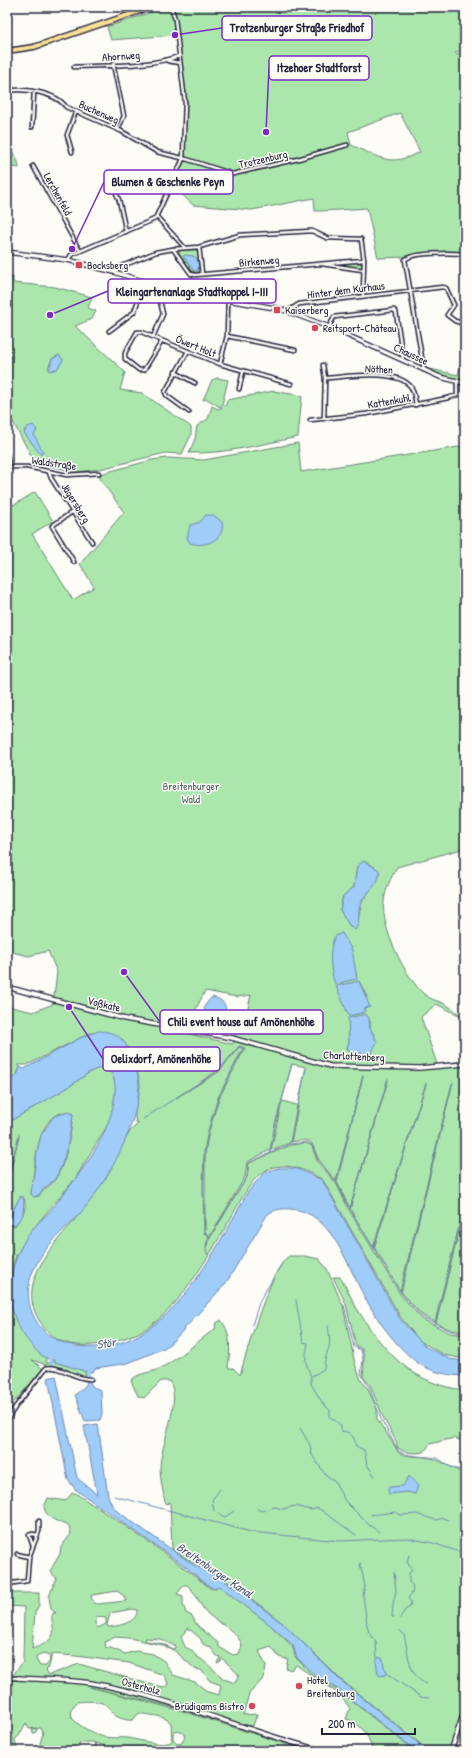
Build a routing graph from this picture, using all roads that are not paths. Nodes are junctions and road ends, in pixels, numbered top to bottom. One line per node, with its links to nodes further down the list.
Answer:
1 (152, 7): 3 (main road)
2 (171, 7): 4 (street)
3 (7, 51)
4 (179, 56): 5 (street, Ahornweg); 6 (street)
5 (168, 61): 6 (street, Ahornweg); 7 (street, Ahornweg)
6 (180, 63): 16 (street)
7 (113, 64): 8 (street, Ahornweg); 13 (street)
8 (74, 67)
9 (7, 90): 10 (street, Buchenweg)
10 (34, 92): 11 (street, Buchenweg); 12 (street)
11 (76, 111): 13 (street, Buchenweg); 15 (street)
12 (32, 127)
13 (118, 129): 16 (street, Buchenweg)
14 (347, 145): 16 (street, Trotzenburg)
15 (72, 152)
16 (183, 158): 19 (street)
17 (34, 166): 24 (street, Lerchenfeld)
18 (110, 179): 20 (street)
19 (157, 217): 20 (street); 22 (street)
20 (126, 232): 24 (street)
21 (199, 247): 22 (street); 28 (street); 32 (street)
22 (184, 248): 23 (street)
23 (173, 249): 31 (street); 32 (street)
24 (80, 251): 27 (street)
25 (7, 252): 27 (street, Chaussee)
26 (465, 254): 35 (street)
27 (68, 260): 31 (street, Chaussee)
28 (364, 260): 29 (street, Birkenweg); 30 (street)
29 (318, 264): 30 (street, Birkenweg); 32 (street, Birkenweg)
30 (363, 270): 36 (street)
31 (114, 272): 33 (street, Chaussee)
32 (202, 274)
33 (145, 282): 34 (street, Chaussee); 41 (street)
34 (164, 289): 37 (street, Chaussee); 43 (street)
35 (409, 291): 36 (street, Hinter dem Kurhaus); 39 (street, Hinter dem Kurhaus); 50 (street)
36 (363, 295): 38 (street, Hinter dem Kurhaus)
37 (228, 300): 38 (street, Chaussee); 42 (street, Öwert Holt)
38 (288, 311): 40 (street, Chaussee)
39 (465, 324)
40 (330, 327): 47 (street, Chaussee); 47 (street)
41 (109, 331)
42 (227, 336): 45 (street); 48 (street, Öwert Holt)
43 (153, 337): 44 (street, Öwert Holt); 44 (street, Öwert Holt)
44 (162, 341): 46 (street, Öwert Holt)
45 (295, 350)
46 (188, 351): 48 (street, Öwert Holt); 51 (street)
47 (404, 360): 50 (street, Chaussee)
48 (220, 364): 52 (street)
49 (323, 365): 53 (street)
50 (424, 370): 54 (street, Chaussee)
51 (175, 372): 55 (street); 60 (street)
52 (243, 372): 57 (street); 58 (street)
53 (324, 378): 59 (street, Nöthen); 61 (street)
54 (457, 382): 56 (street, Chaussee); 59 (street, Kattenkuhl)
55 (195, 383)
56 (465, 383)
57 (291, 384)
58 (239, 389)
59 (416, 405): 61 (street, Kattenkuhl)
60 (189, 412)
61 (324, 419): 62 (street, Kattenkuhl)
62 (310, 420)
63 (7, 454): 64 (street)
64 (8, 467): 65 (street, Waldstraße)
65 (49, 472): 66 (street, Waldstraße); 67 (street, Jägersberg)
66 (99, 472)
67 (72, 512): 68 (street, Jägersberg); 69 (street)
68 (92, 542)
69 (74, 562)
70 (7, 987): 71 (street, Voßkate)
71 (176, 1027): 72 (street, Charlottenberg)
72 (465, 1064)
73 (91, 1379): 74 (street)
74 (7, 1420)
75 (39, 1521): 76 (street)
76 (37, 1535): 77 (street); 77 (street)
77 (33, 1546): 79 (street)
78 (18, 1554): 79 (street)
79 (29, 1557): 80 (street)
80 (7, 1584)
81 (7, 1678): 82 (street)
82 (18, 1678): 84 (street, Osterholz)
83 (465, 1708): 85 (street)
84 (324, 1751)
85 (451, 1751)

